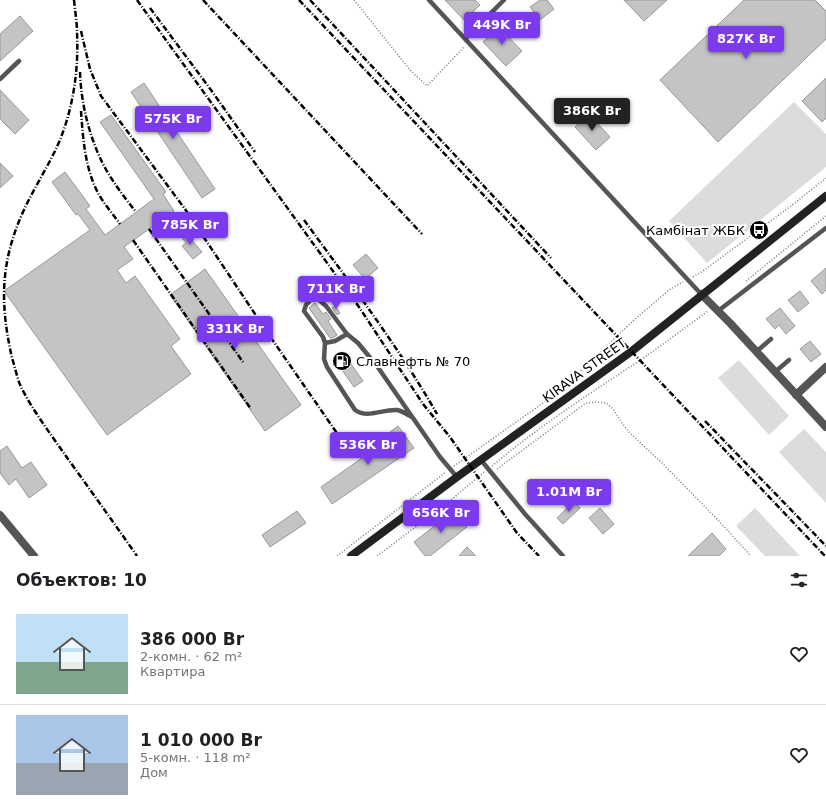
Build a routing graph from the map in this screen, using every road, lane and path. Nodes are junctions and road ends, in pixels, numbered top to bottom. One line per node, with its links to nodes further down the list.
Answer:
1 (354, 0): 4 (path)
2 (429, 0): 4 (lane)
3 (504, 0): 4 (lane)
4 (466, 41): 11 (lane)
5 (19, 61): 6 (lane)
6 (0, 79)
7 (826, 178): 11 (path)
8 (826, 196): 13 (main road, KIRAVA STREET)
9 (826, 216): 12 (path)
10 (826, 228): 14 (lane)
11 (688, 280): 13 (lane); 26 (path)
12 (743, 283)
13 (701, 294): 14 (street); 25 (main road, KIRAVA STREET)
14 (716, 309): 18 (street); 27 (path)
15 (348, 334): 17 (lane); 17 (lane); 23 (lane)
16 (771, 339): 18 (lane)
17 (325, 343): 23 (lane)
18 (756, 352): 21 (street)
19 (789, 360): 21 (lane)
20 (826, 367): 22 (street)
21 (775, 372): 22 (street)
22 (796, 395): 24 (street)
23 (412, 417): 26 (lane)
24 (825, 425)
25 (481, 460): 27 (lane); 28 (main road, KIRAVA STREET)
26 (451, 468): 28 (lane); 31 (path)
27 (490, 471): 33 (path); 34 (lane); 35 (path)
28 (457, 477): 32 (main road, KIRAVA STREET)
29 (0, 515): 30 (street)
30 (34, 556)
31 (337, 556)
32 (351, 556)
33 (377, 556)
34 (563, 556)
35 (751, 556)

